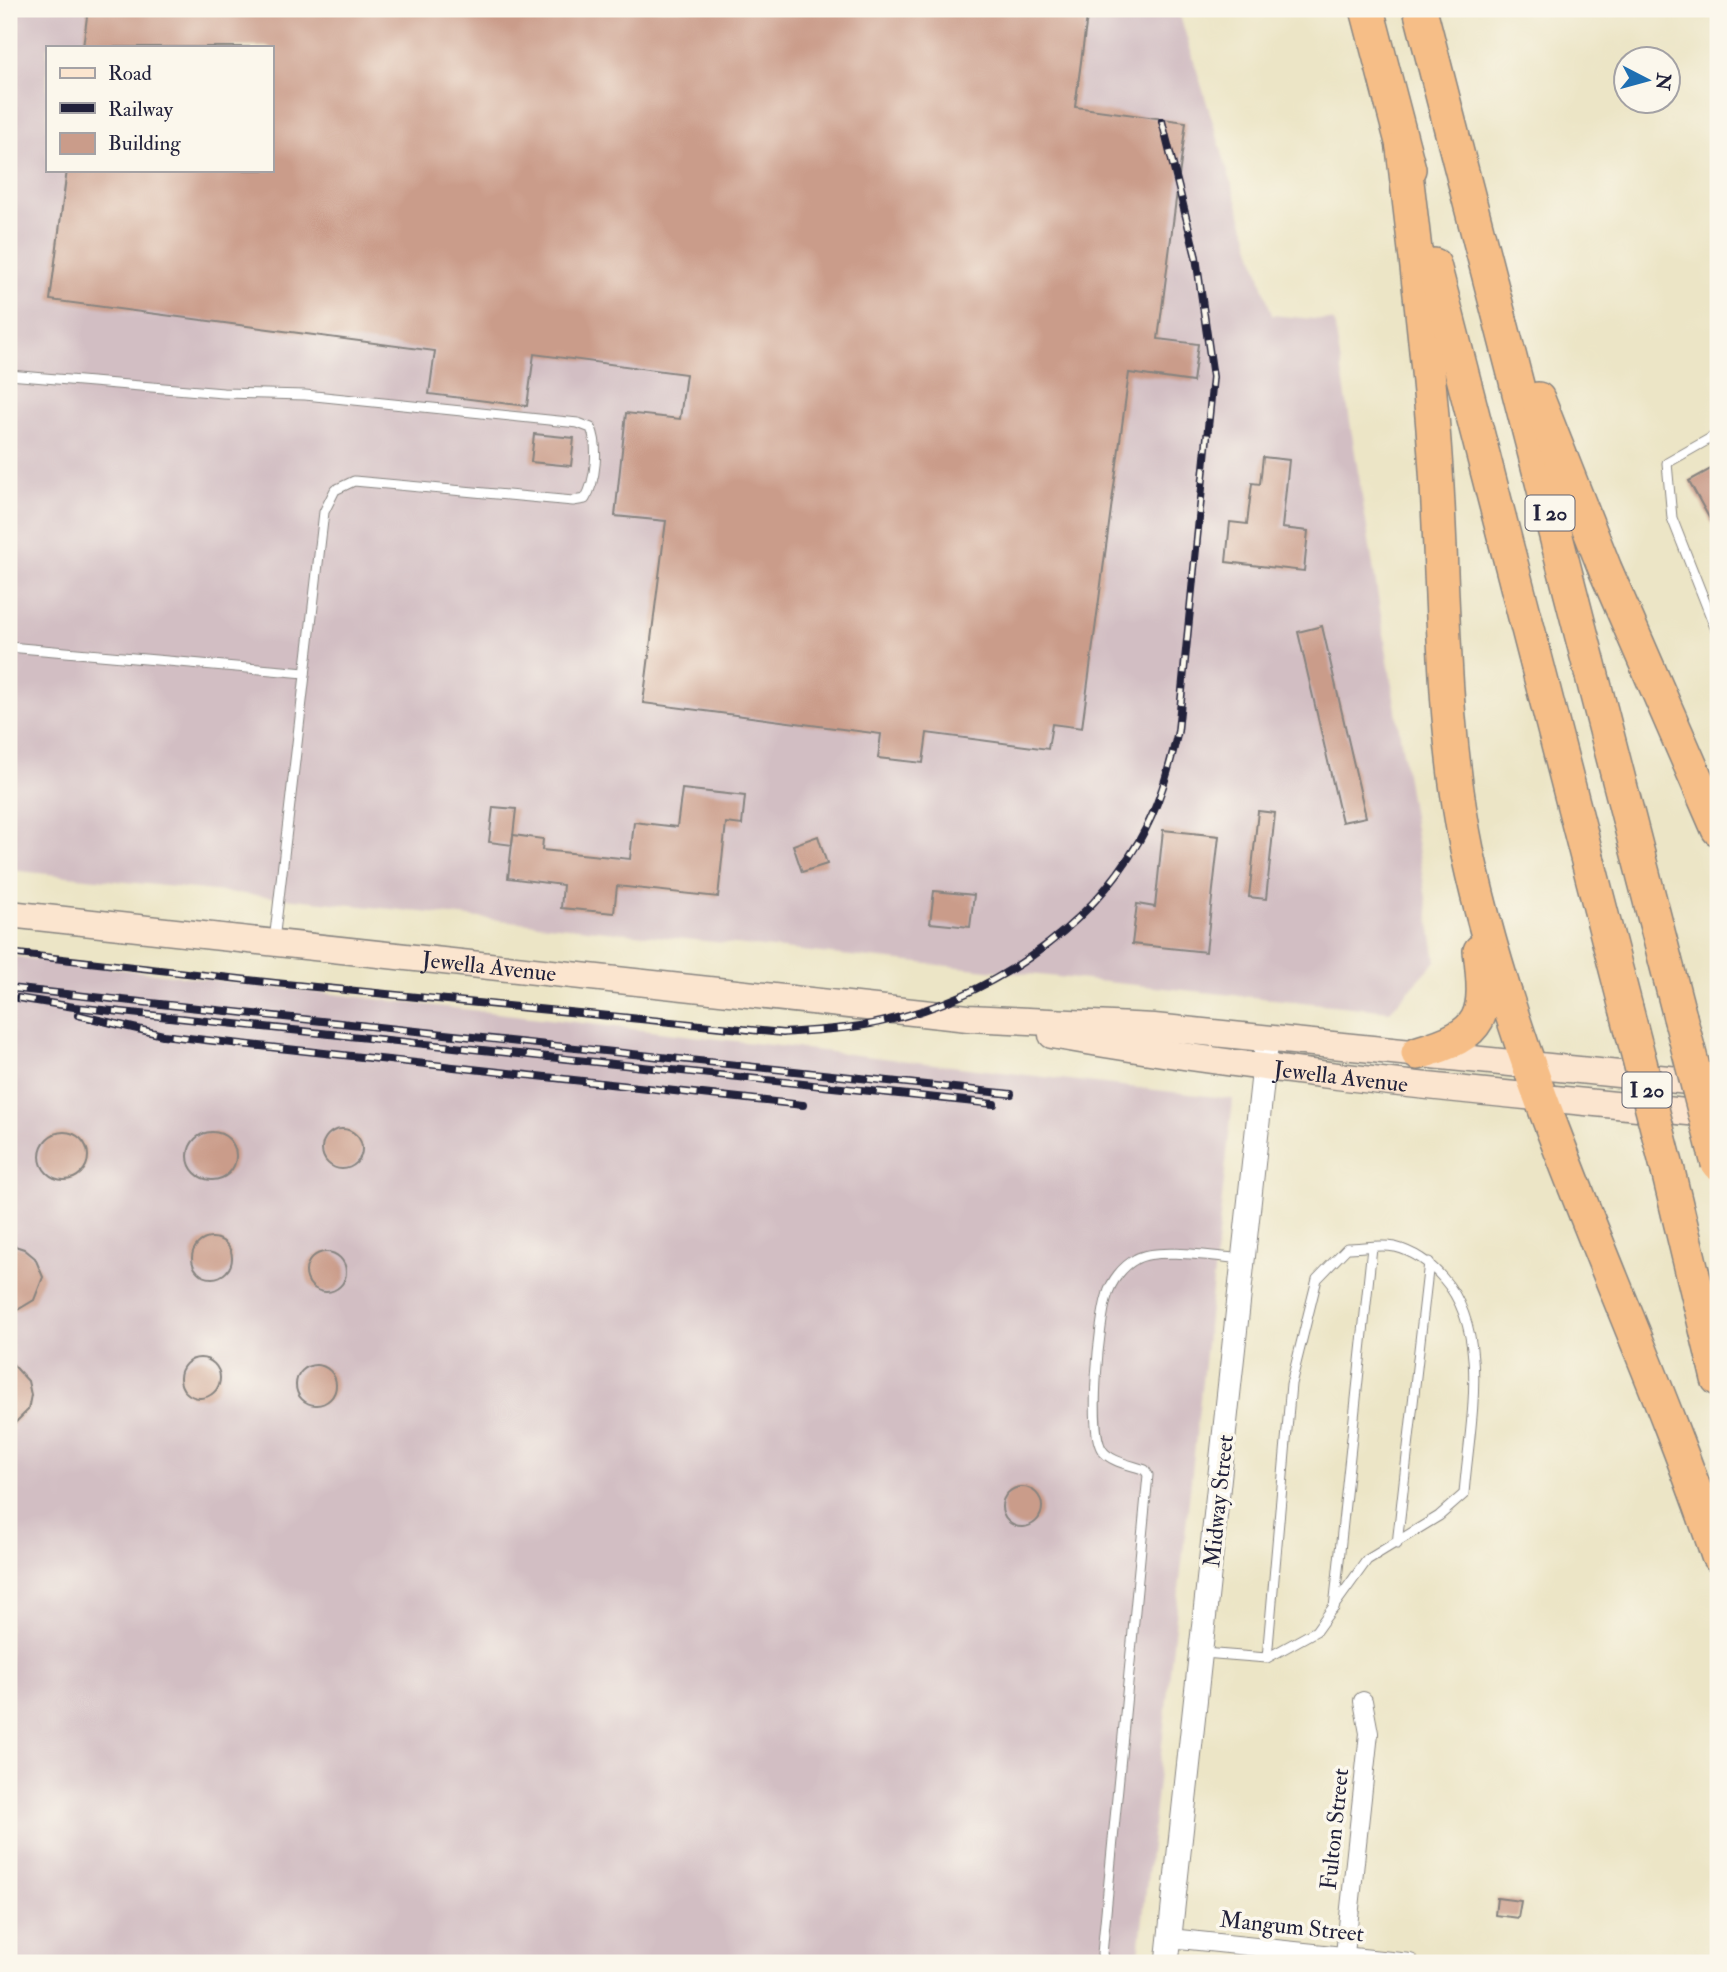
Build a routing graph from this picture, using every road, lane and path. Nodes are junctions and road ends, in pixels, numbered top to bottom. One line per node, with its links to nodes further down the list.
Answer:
1 (1367, 9): 3 (highway, I 20)
2 (1420, 9): 4 (highway, I 20)
3 (1403, 148): 11 (highway); 26 (highway, I 20, bridge)
4 (1496, 302): 10 (highway); 22 (highway, I 20, bridge)
5 (9, 375): 9 (lane)
6 (1718, 434): 7 (lane)
7 (1718, 635)
8 (9, 647): 9 (lane)
9 (305, 673): 13 (lane)
10 (1718, 829)
11 (1468, 854): 16 (highway); 17 (highway)
12 (9, 914): 13 (main road, Jewella Avenue)
13 (274, 943): 14 (main road, Jewella Avenue)
14 (968, 1018): 15 (main road, Jewella Avenue); 18 (main road, Jewella Avenue)
15 (1266, 1039): 16 (main road, Jewella Avenue); 18 (street, Midway Street)
16 (1418, 1053): 17 (main road, Jewella Avenue)
17 (1526, 1063): 19 (main road, Jewella Avenue); 20 (highway)
18 (1264, 1065): 20 (main road, Jewella Avenue); 24 (street, Midway Street)
19 (1718, 1084)
20 (1539, 1097): 21 (main road, Jewella Avenue); 28 (highway)
21 (1718, 1115)
22 (1718, 1164)
23 (1372, 1247): 25 (lane); 29 (lane); 31 (lane)
24 (1244, 1259): 30 (street, Midway Street); 34 (lane)
25 (1429, 1262): 27 (lane); 27 (lane)
26 (1718, 1379)
27 (1396, 1544): 29 (lane)
28 (1718, 1556)
29 (1334, 1609): 31 (lane)
30 (1201, 1653): 31 (lane); 33 (street, Midway Street)
31 (1267, 1658)
32 (1363, 1701): 35 (street, Fulton Street)
33 (1170, 1938): 35 (street, Mangum Street); 36 (street, Midway Street)
34 (1104, 1959)
35 (1345, 1960): 37 (street, Mangum Street)
36 (1167, 1963)
37 (1410, 1963)

